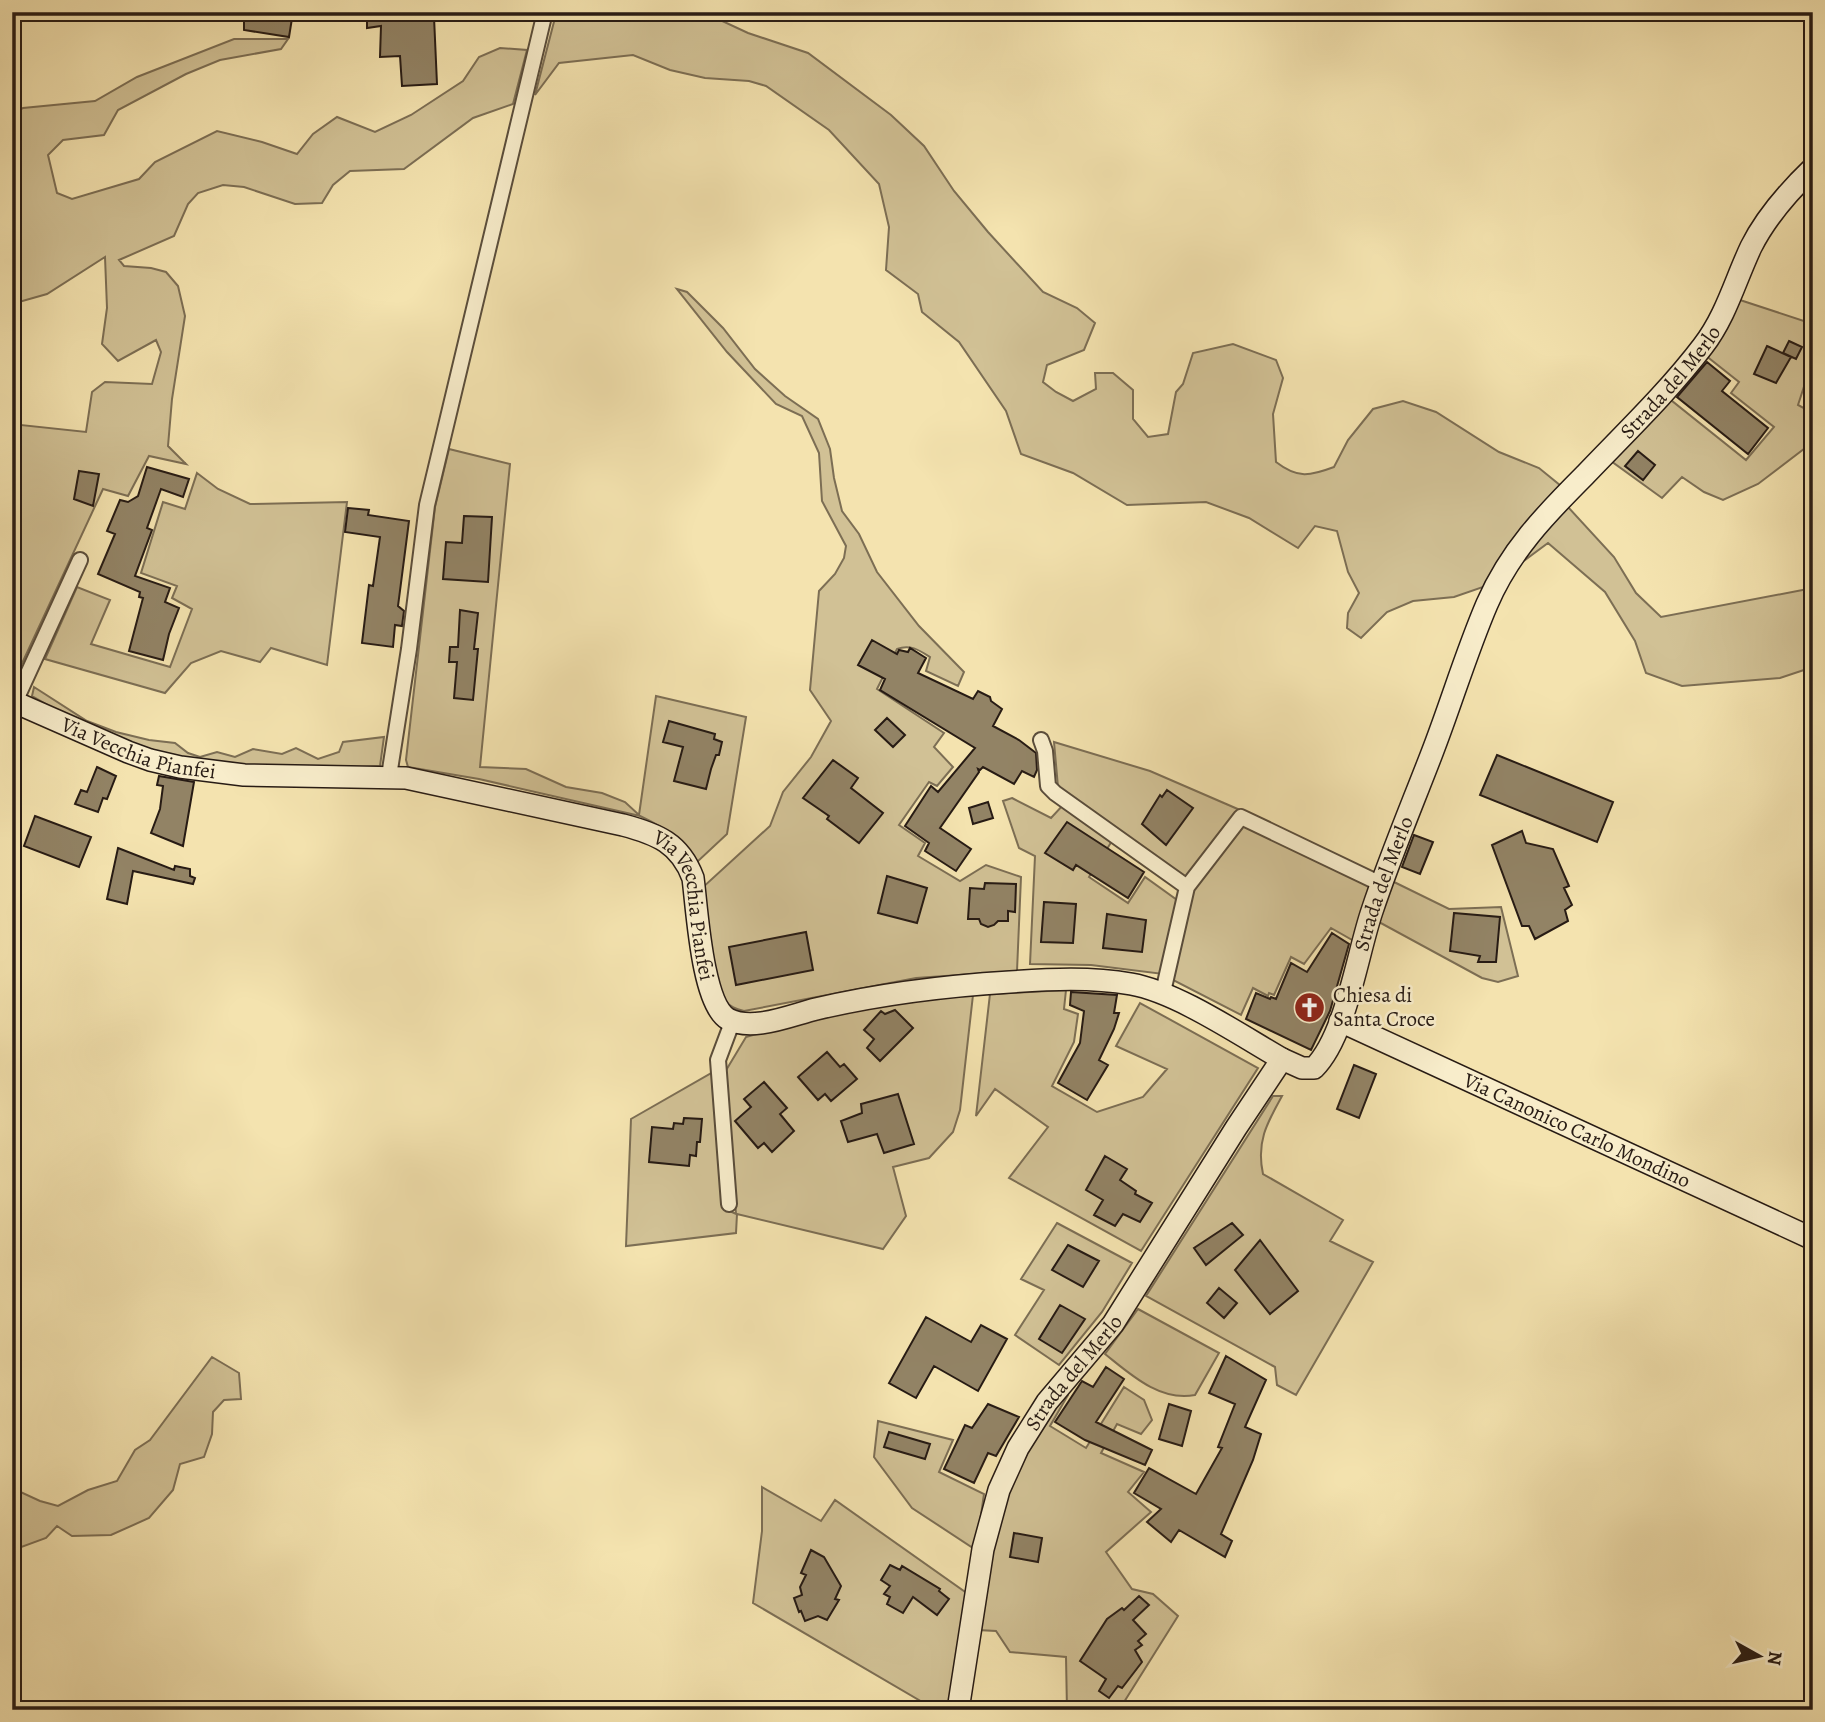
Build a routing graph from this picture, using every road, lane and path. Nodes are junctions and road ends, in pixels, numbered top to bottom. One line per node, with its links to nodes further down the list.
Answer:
1 (545, 12): 6 (street)
2 (1813, 168): 7 (street, Strada del Merlo)
3 (80, 560): 4 (street)
4 (14, 701): 6 (street, Via Vecchia Pianfei)
5 (1041, 740): 8 (street)
6 (389, 776): 10 (street, Via Vecchia Pianfei)
7 (1381, 884): 8 (street); 11 (street, Strada del Merlo)
8 (1187, 887): 9 (street)
9 (1163, 992): 10 (street); 12 (street)
10 (733, 1020): 13 (street)
11 (1340, 1021): 12 (street, Strada del Merlo); 14 (street, Via Canonico Carlo Mondino)
12 (1282, 1059): 15 (street, Strada del Merlo)
13 (729, 1204)
14 (1813, 1239)
15 (958, 1710)

